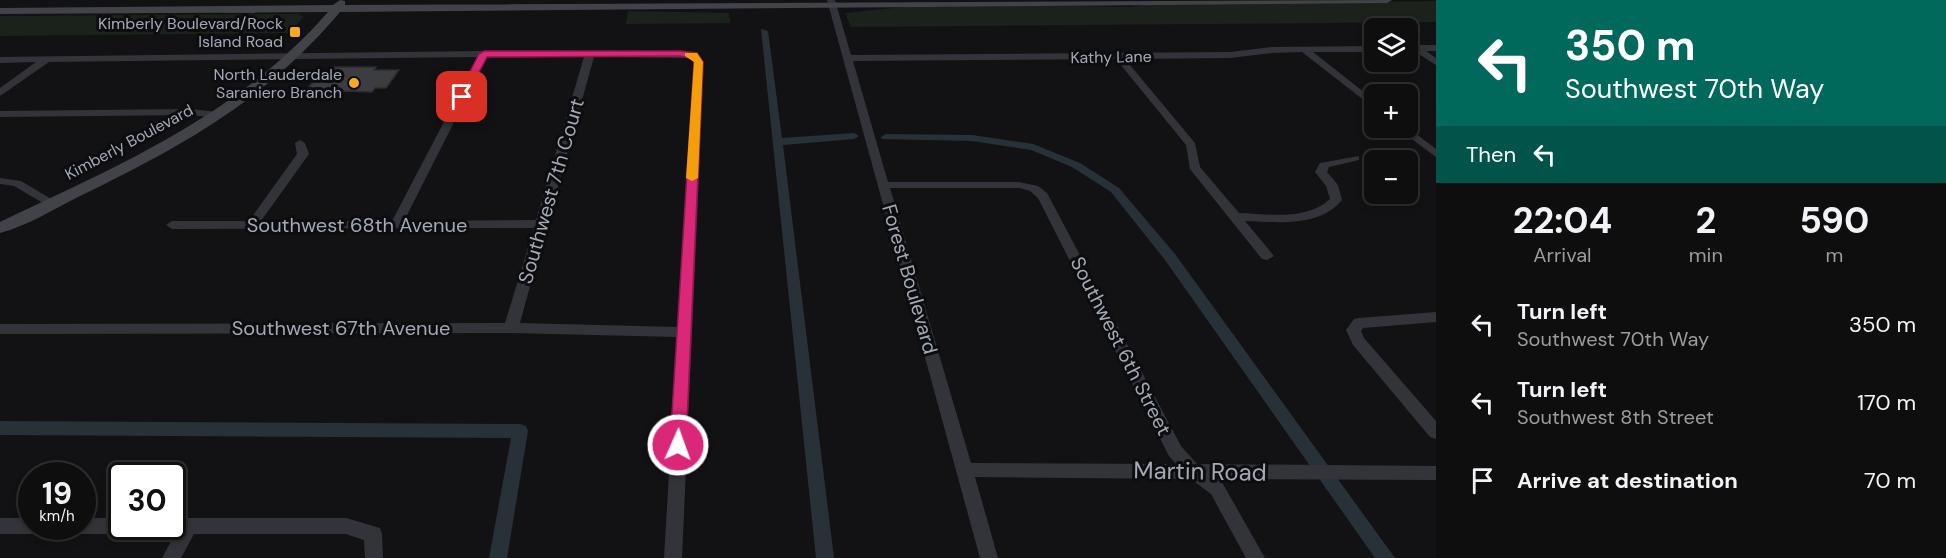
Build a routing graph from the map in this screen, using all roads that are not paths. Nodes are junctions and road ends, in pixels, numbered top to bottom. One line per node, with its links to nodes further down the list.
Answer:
1 (560, 0): 5 (main road)
2 (1387, 0): 3 (main road)
3 (1074, 1): 4 (main road)
4 (832, 2): 5 (main road); 17 (street, Forest Boulevard)
5 (334, 3): 6 (main road); 7 (main road); 15 (main road, Kimberly Boulevard)
6 (0, 4)
7 (0, 11)
8 (1418, 48): 9 (street)
9 (1436, 48)
10 (1303, 49): 11 (street, Kathy Lane); 16 (street, Kathy Lane); 22 (street)
11 (1364, 49)
12 (1418, 52): 20 (street)
13 (484, 54): 14 (street); 15 (street); 37 (street)
14 (590, 54): 34 (street, Southwest 7th Court); 43 (street)
15 (286, 56): 18 (street); 24 (main road, Kimberly Boulevard)
16 (1119, 57): 17 (street, Kathy Lane); 33 (street)
17 (847, 58): 30 (street, Forest Boulevard)
18 (47, 59): 19 (street); 21 (street)
19 (0, 60)
20 (1436, 62)
21 (0, 93)
22 (1364, 97)
23 (0, 114): 24 (street)
24 (211, 114): 31 (main road, Kimberly Boulevard)
25 (1415, 138): 27 (street)
26 (300, 143): 36 (street)
27 (1436, 154)
28 (1355, 158): 33 (street)
29 (0, 181): 31 (street)
30 (884, 185): 45 (street, Forest Boulevard); 46 (street, Southwest 6th Street)
31 (48, 200): 32 (main road, Kimberly Boulevard); 38 (main road, Kimberly Boulevard)
32 (0, 217)
33 (1234, 217): 39 (street)
34 (543, 224): 37 (street, Southwest 68th Avenue); 41 (street, Southwest 7th Court)
35 (172, 225): 36 (street, Southwest 68th Avenue)
36 (252, 225): 37 (street, Southwest 68th Avenue)
37 (396, 225)
38 (0, 228)
39 (1267, 256)
40 (1436, 316): 44 (street)
41 (511, 328): 42 (street, Southwest 67th Avenue); 43 (street, Southwest 67th Avenue)
42 (0, 329)
43 (683, 332): 54 (street)
44 (1436, 432)
45 (964, 470): 46 (street, Martin Road); 55 (street, Forest Boulevard)
46 (1192, 470): 47 (street, Martin Road); 56 (street, Southwest 6th Street)
47 (1436, 473)
48 (0, 526): 49 (street)
49 (18, 526)
50 (96, 526): 51 (street)
51 (188, 528): 52 (street); 53 (street)
52 (171, 558)
53 (374, 558)
54 (673, 558)
55 (988, 558)
56 (1256, 558)

